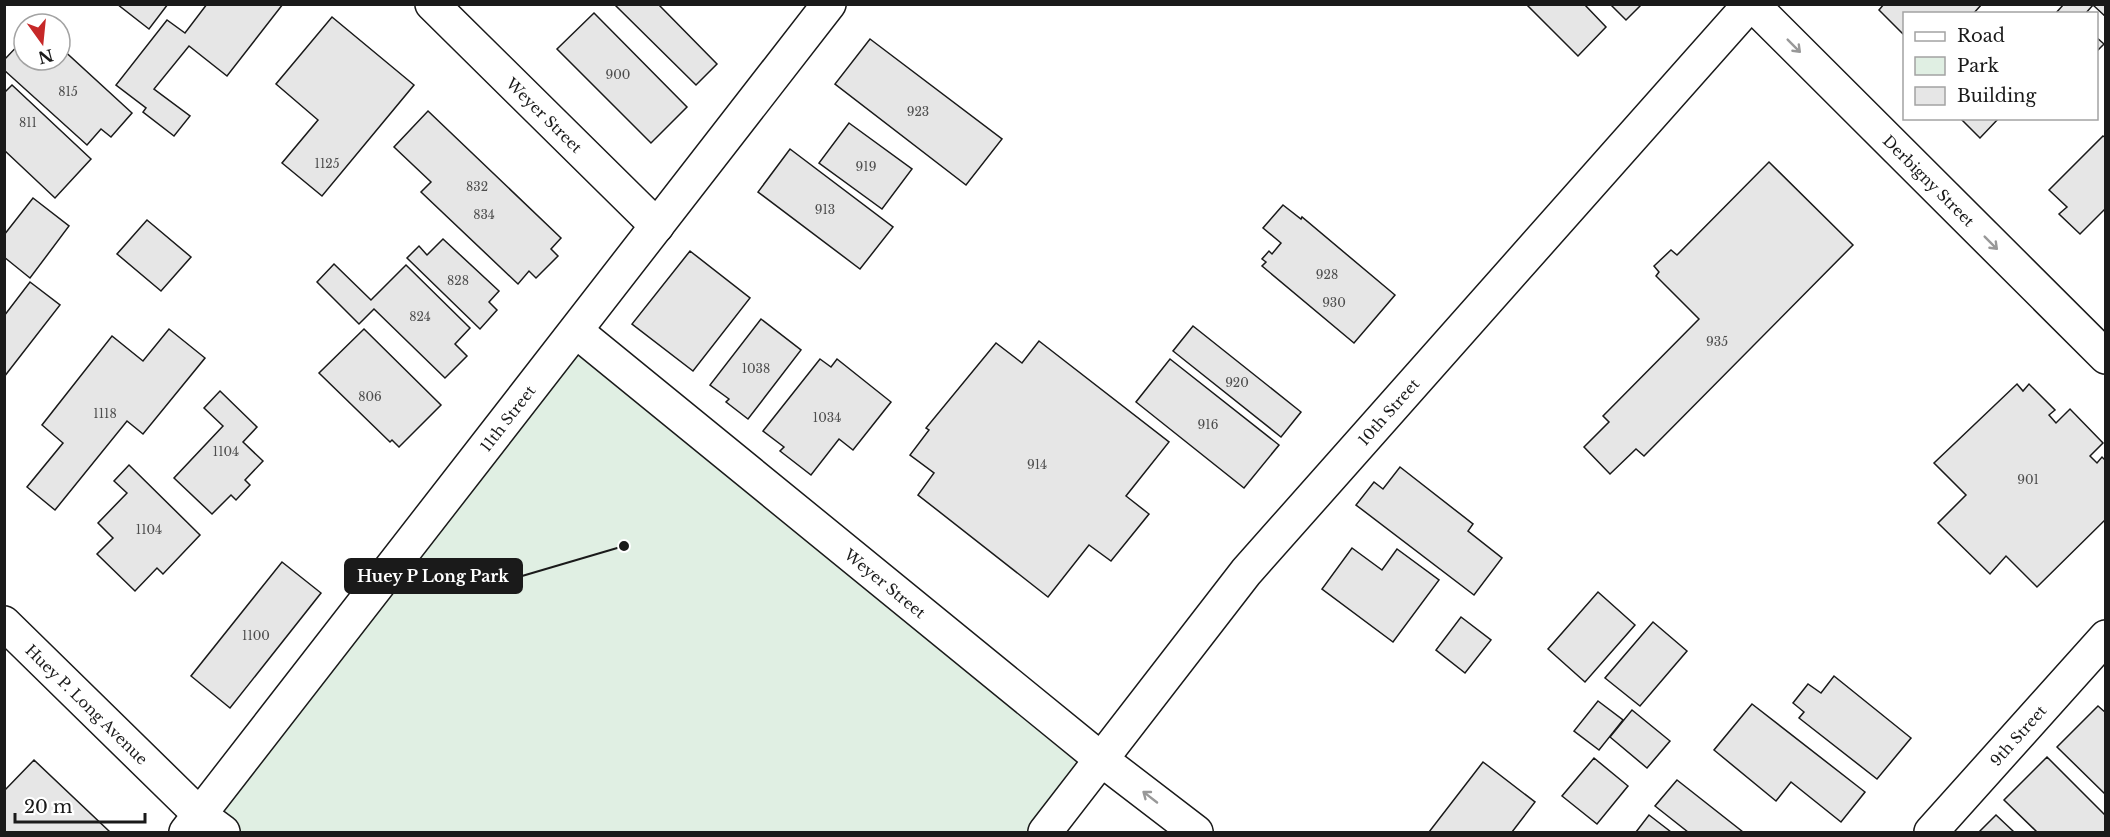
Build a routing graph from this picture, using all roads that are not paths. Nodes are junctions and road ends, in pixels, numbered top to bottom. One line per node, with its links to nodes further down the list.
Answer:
1 (432, 4): 4 (street, Weyer Street)
2 (829, 4): 4 (street, 11th Street)
3 (1751, 4): 6 (street, Derbigny Street, one-way to 6); 9 (street, 10th Street)
4 (657, 225): 5 (street, 11th Street)
5 (576, 332): 9 (street, Weyer Street); 10 (street, 11th Street)
6 (2106, 357)
7 (4, 623): 10 (street, Huey P. Long Avenue)
8 (2106, 637): 13 (street, 9th Street)
9 (1102, 760): 11 (street, 10th Street); 12 (street, Weyer Street, one-way to 9)
10 (203, 827)
11 (1045, 832)
12 (1196, 832)
13 (1932, 832)

